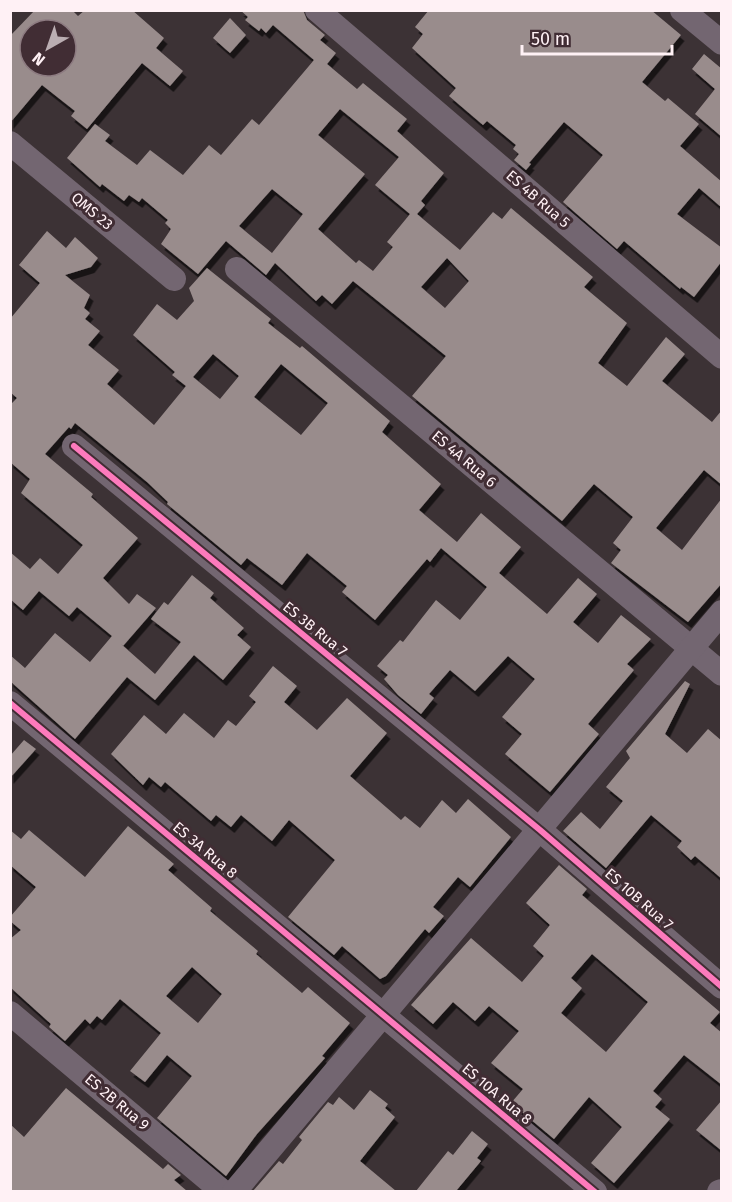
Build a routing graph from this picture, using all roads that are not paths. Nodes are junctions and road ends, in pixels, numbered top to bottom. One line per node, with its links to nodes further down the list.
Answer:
1 (317, 10): 7 (street, ES 4B Rua 5)
2 (682, 10): 3 (street)
3 (722, 43)
4 (10, 142): 6 (street, QMS 23)
5 (237, 269): 10 (street, ES 4A Rua 6)
6 (174, 279)
7 (722, 357)
8 (74, 446): 13 (street, ES 3B Rua 7)
9 (722, 612): 10 (street)
10 (691, 648): 11 (street, ES 4A Rua 6); 13 (street)
11 (722, 674)
12 (10, 703): 16 (street, ES 3A Rua 8)
13 (540, 830): 14 (street, ES 10B Rua 7); 16 (street)
14 (722, 987)
15 (10, 1013): 17 (street, ES 2B Rua 9)
16 (383, 1016): 18 (street); 19 (street, ES 10A Rua 8)
17 (223, 1191)
18 (234, 1191)
19 (596, 1191)

